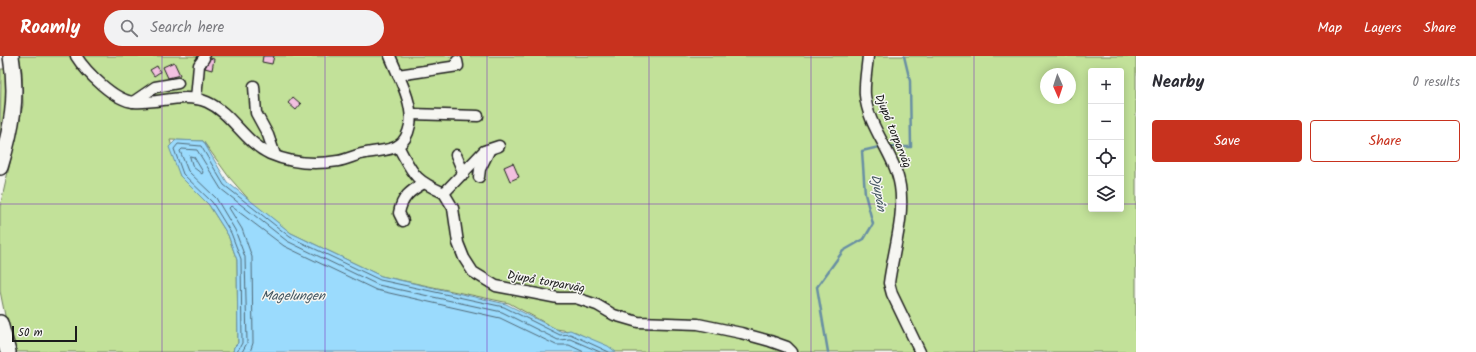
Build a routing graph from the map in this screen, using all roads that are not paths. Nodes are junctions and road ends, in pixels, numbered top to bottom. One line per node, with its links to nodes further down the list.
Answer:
1 (11, 56): 19 (highway)
2 (76, 56): 11 (street)
3 (390, 56): 7 (street)
4 (868, 56): 28 (street, Djupå torparväg)
5 (204, 58): 10 (street)
6 (458, 67): 7 (street)
7 (398, 75): 12 (street)
8 (178, 83): 11 (street)
9 (254, 86): 17 (street)
10 (196, 99): 11 (street); 17 (street)
11 (133, 102)
12 (411, 114): 13 (street); 14 (street)
13 (478, 116)
14 (398, 146): 17 (street); 22 (street)
15 (499, 146): 16 (street)
16 (489, 151): 20 (street); 21 (street)
17 (275, 155)
18 (456, 155): 20 (street)
19 (0, 167)
20 (464, 174): 23 (street)
21 (479, 177)
22 (424, 183): 23 (street); 24 (street)
23 (444, 193): 27 (street, Djupå torparväg)
24 (403, 221)
25 (0, 323): 26 (highway)
26 (8, 352)
27 (792, 352)
28 (920, 352)

